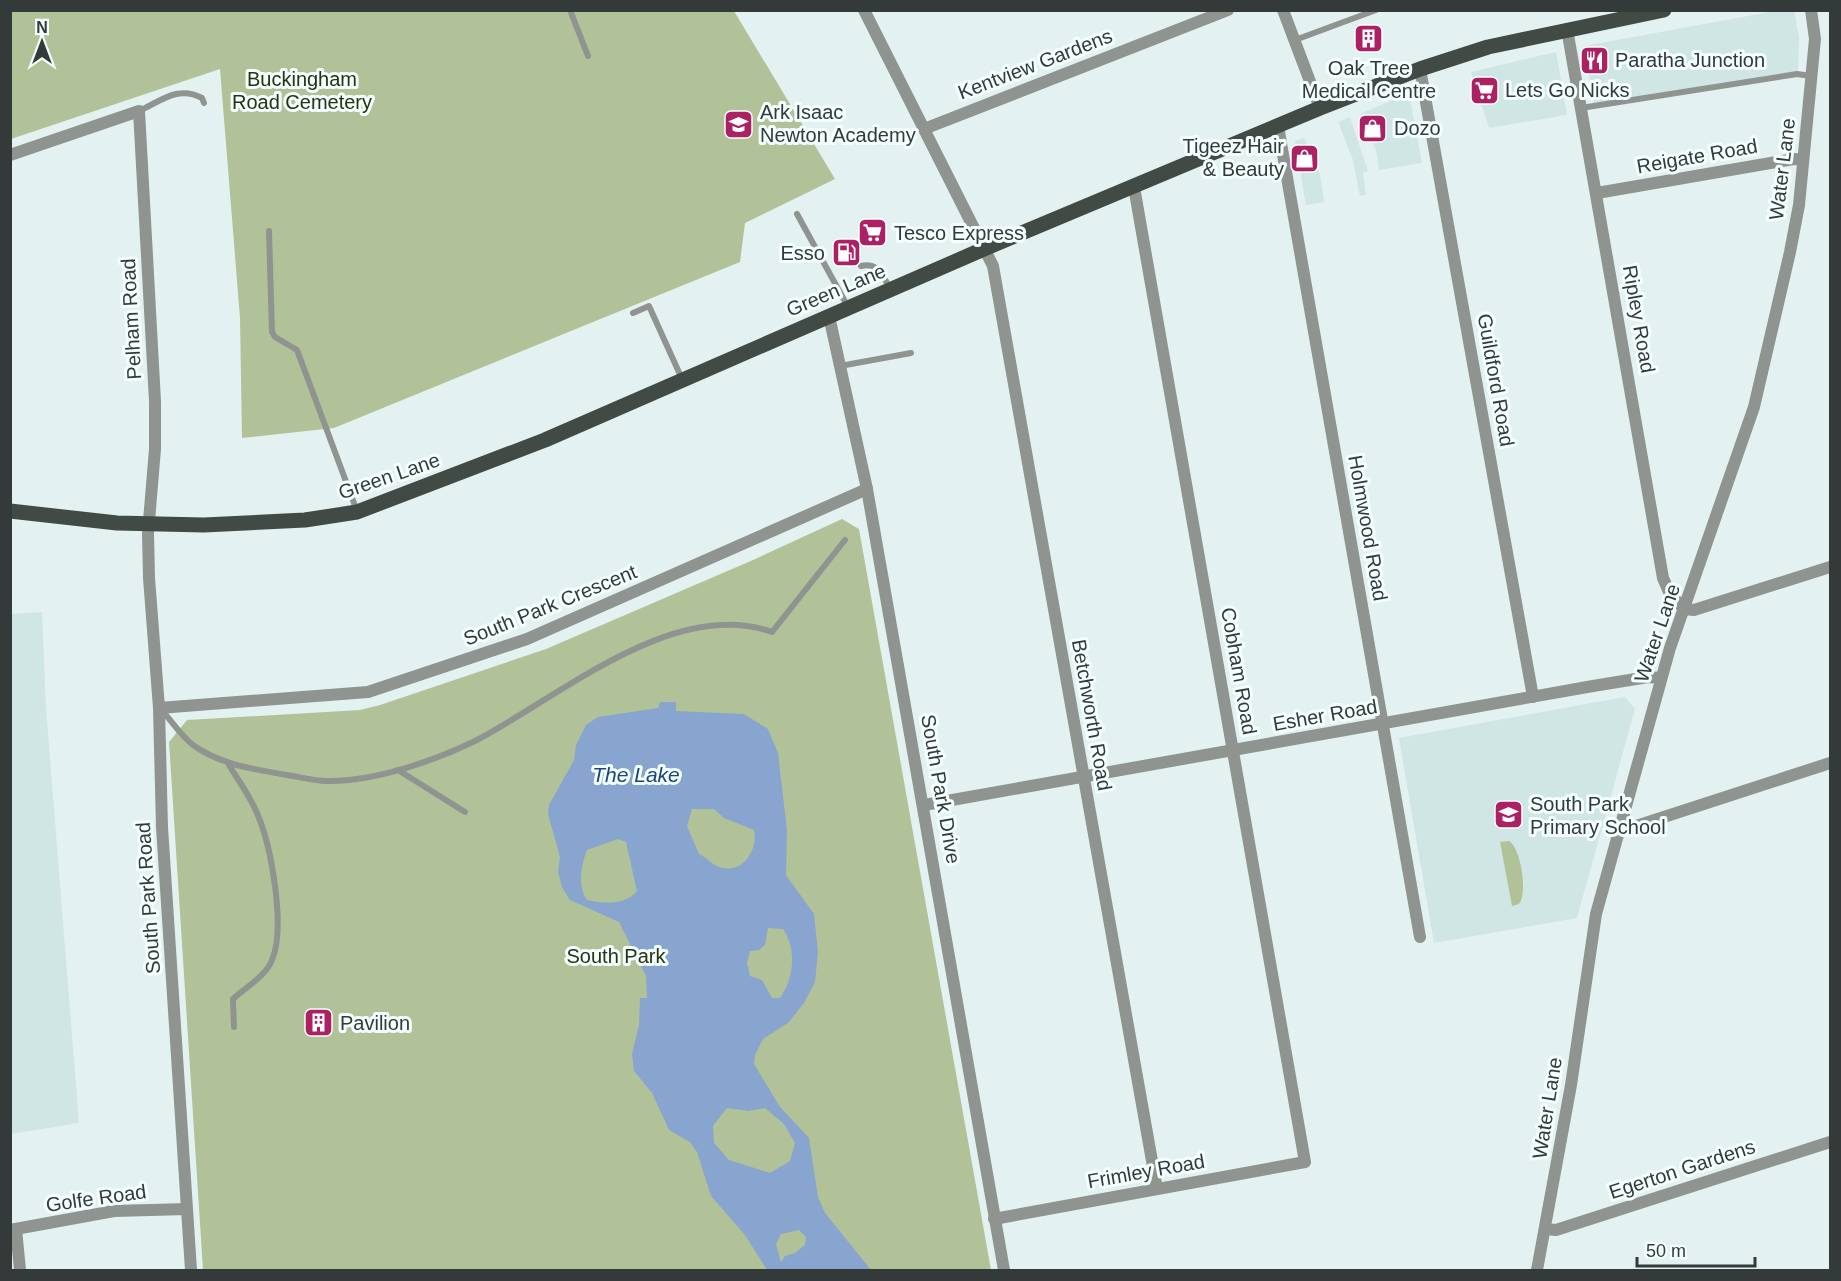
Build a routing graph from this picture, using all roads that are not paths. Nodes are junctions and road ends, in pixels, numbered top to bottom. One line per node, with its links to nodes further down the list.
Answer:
1 (570, 10): 10 (lane)
2 (864, 10): 18 (street, Betchworth Road)
3 (1228, 10): 18 (street, Kentview Gardens)
4 (1283, 10): 9 (street)
5 (1376, 10): 9 (lane)
6 (1664, 10): 8 (main road, Green Lane)
7 (1811, 10): 12 (street, Water Lane)
8 (1568, 29): 11 (main road, Green Lane); 15 (street, Ripley Road)
9 (1295, 40): 14 (street)
10 (588, 56)
11 (1420, 69): 14 (main road, Green Lane); 42 (street, Guildford Road)
12 (1811, 76): 15 (lane); 20 (street, Water Lane)
13 (204, 103): 16 (lane)
14 (1320, 108): 17 (main road, Green Lane)
15 (1581, 108): 22 (street, Ripley Road)
16 (139, 111): 19 (street); 37 (street, Pelham Road)
17 (1278, 126): 21 (main road, Green Lane); 44 (street, Holmwood Road)
18 (924, 129): 25 (street, Betchworth Road)
19 (10, 155)
20 (1803, 160): 22 (street, Reigate Road); 40 (street, Water Lane)
21 (1134, 187): 25 (main road, Green Lane); 45 (street, Cobham Road)
22 (1597, 193): 40 (street, Ripley Road)
23 (797, 214): 28 (lane)
24 (269, 231): 36 (lane)
25 (986, 249): 27 (main road, Green Lane); 49 (street, Betchworth Road)
26 (861, 266): 27 (lane)
27 (891, 290): 28 (main road, Green Lane)
28 (848, 307): 30 (main road, Green Lane)
29 (633, 313): 33 (lane)
30 (829, 316): 32 (street, South Park Drive); 33 (main road, Green Lane)
31 (911, 353): 32 (lane)
32 (840, 366): 34 (street, South Park Drive)
33 (682, 379): 36 (main road, Green Lane)
34 (867, 489): 43 (street, South Park Crescent); 50 (street, South Park Drive)
35 (10, 511): 37 (main road, Green Lane)
36 (357, 512): 37 (main road, Green Lane)
37 (150, 524): 43 (street, South Park Road)
38 (844, 540): 48 (lane)
39 (1830, 567): 40 (street)
40 (1684, 609): 41 (street, Water Lane)
41 (1661, 678): 42 (street, Esher Road); 52 (street, Water Lane)
42 (1533, 697): 44 (street, Esher Road)
43 (159, 708): 47 (lane); 58 (street, South Park Road)
44 (1383, 725): 45 (street, Esher Road); 53 (street, Holmwood Road)
45 (1233, 751): 49 (street, Esher Road); 56 (street, Cobham Road)
46 (1830, 763): 52 (street)
47 (229, 765): 48 (lane); 54 (lane)
48 (398, 770): 51 (lane)
49 (1082, 776): 50 (street, Esher Road); 57 (street, Betchworth Road)
50 (924, 805): 59 (street, South Park Drive)
51 (465, 812)
52 (1620, 826): 60 (street, Water Lane)
53 (1420, 937)
54 (234, 1027)
55 (1830, 1142): 60 (street, Egerton Gardens)
56 (1305, 1162): 57 (street, Frimley Road)
57 (1157, 1189): 59 (street, Frimley Road)
58 (187, 1209): 61 (street, Golfe Road); 63 (street, South Park Road)
59 (994, 1219): 64 (street, South Park Drive)
60 (1545, 1229): 65 (street, Water Lane)
61 (13, 1230): 62 (street)
62 (20, 1270)
63 (191, 1270)
64 (1004, 1270)
65 (1537, 1270)

